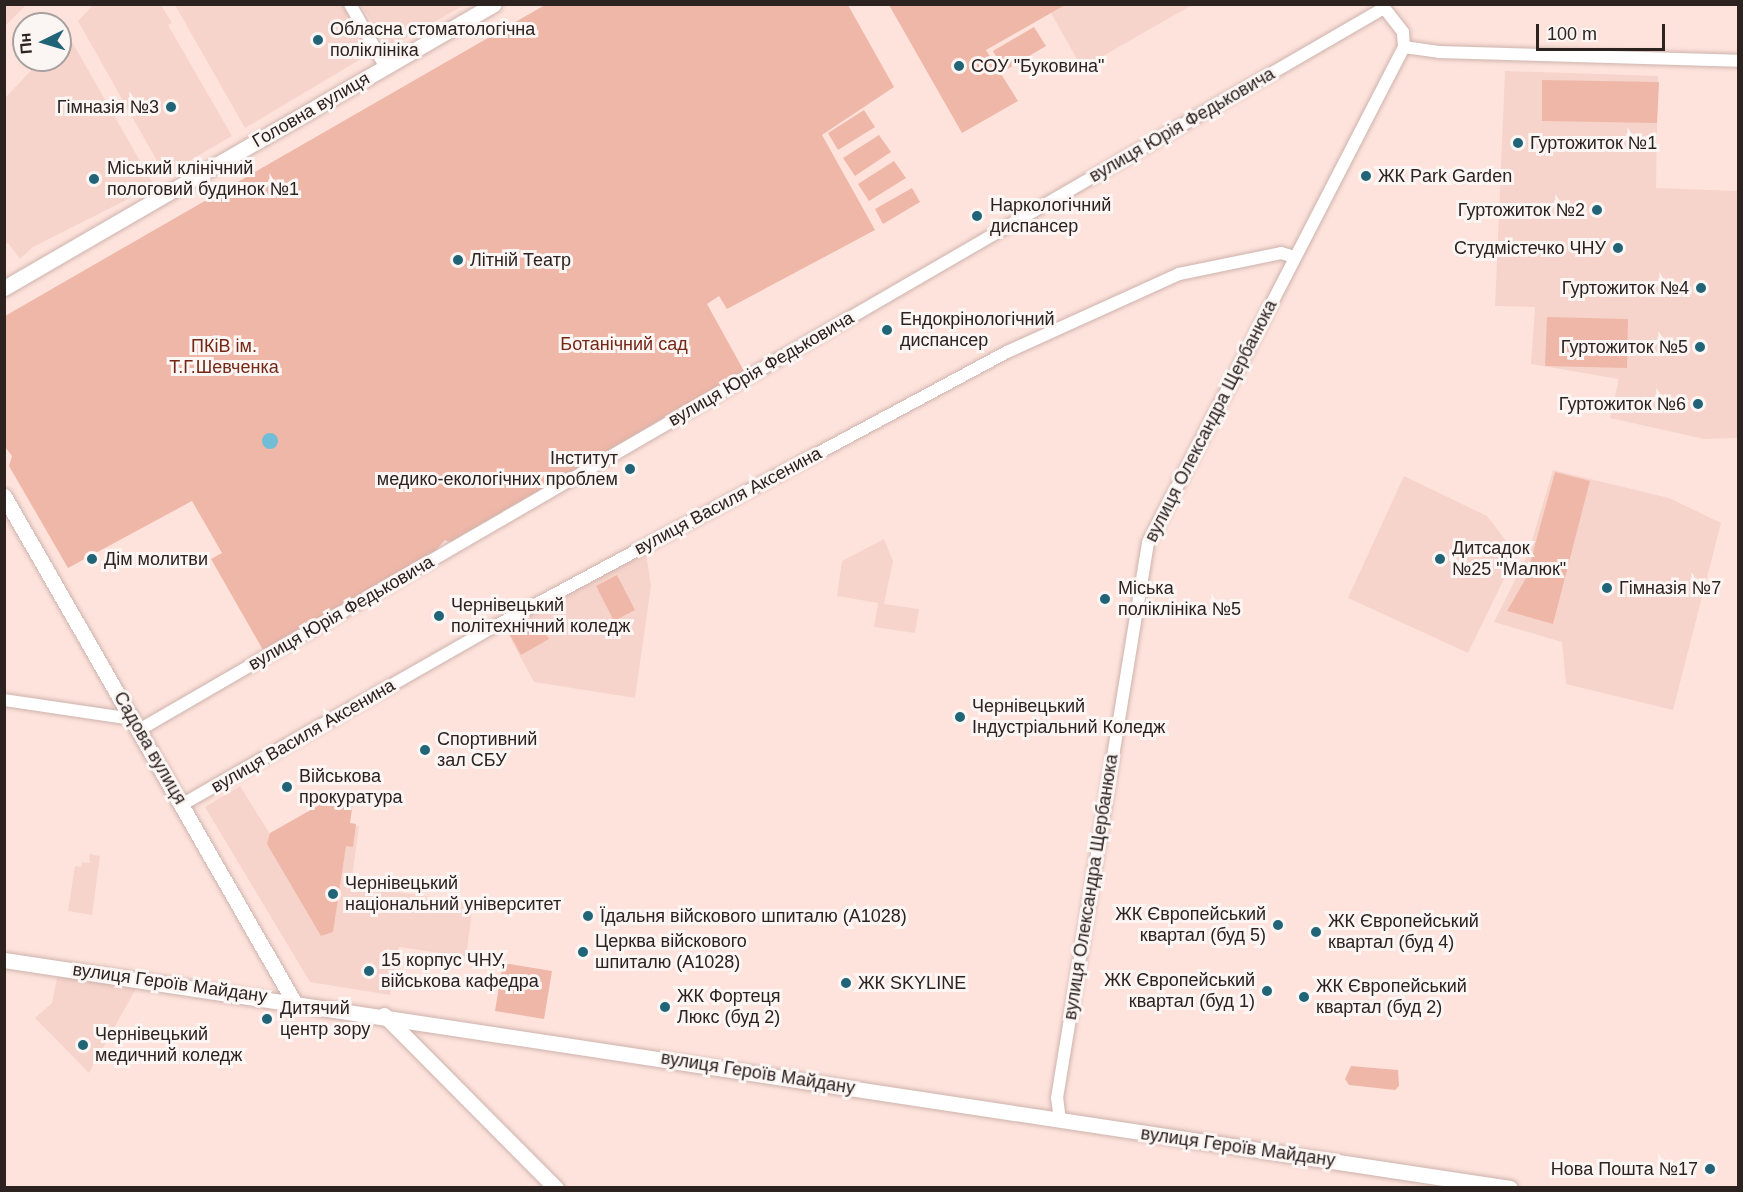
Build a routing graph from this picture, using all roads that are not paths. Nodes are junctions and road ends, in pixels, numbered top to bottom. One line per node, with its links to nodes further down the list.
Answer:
1 (350, 4): 6 (street)
2 (494, 4): 6 (main road, Головна вулиця)
3 (1383, 6): 4 (street); 11 (street, вулиця Юрія Федьковича)
4 (1404, 47): 5 (street); 7 (street, вулиця Олександра Щербанюка)
5 (1738, 61)
6 (385, 66): 8 (main road, Головна вулиця)
7 (1294, 257): 12 (street, вулиця Василя Аксенина); 16 (street, вулиця Олександра Щербанюка)
8 (4, 288)
9 (4, 496): 11 (main road, Садова вулиця)
10 (4, 700): 11 (street)
11 (136, 724): 12 (main road, Садова вулиця)
12 (183, 804): 14 (main road, Садова вулиця)
13 (4, 960): 14 (main road, вулиця Героїв Майдану)
14 (294, 1002): 15 (main road, вулиця Героїв Майдану)
15 (384, 1015): 16 (main road, вулиця Героїв Майдану); 17 (main road)
16 (1060, 1121): 18 (main road, вулиця Героїв Майдану)
17 (556, 1188)
18 (1510, 1188)

